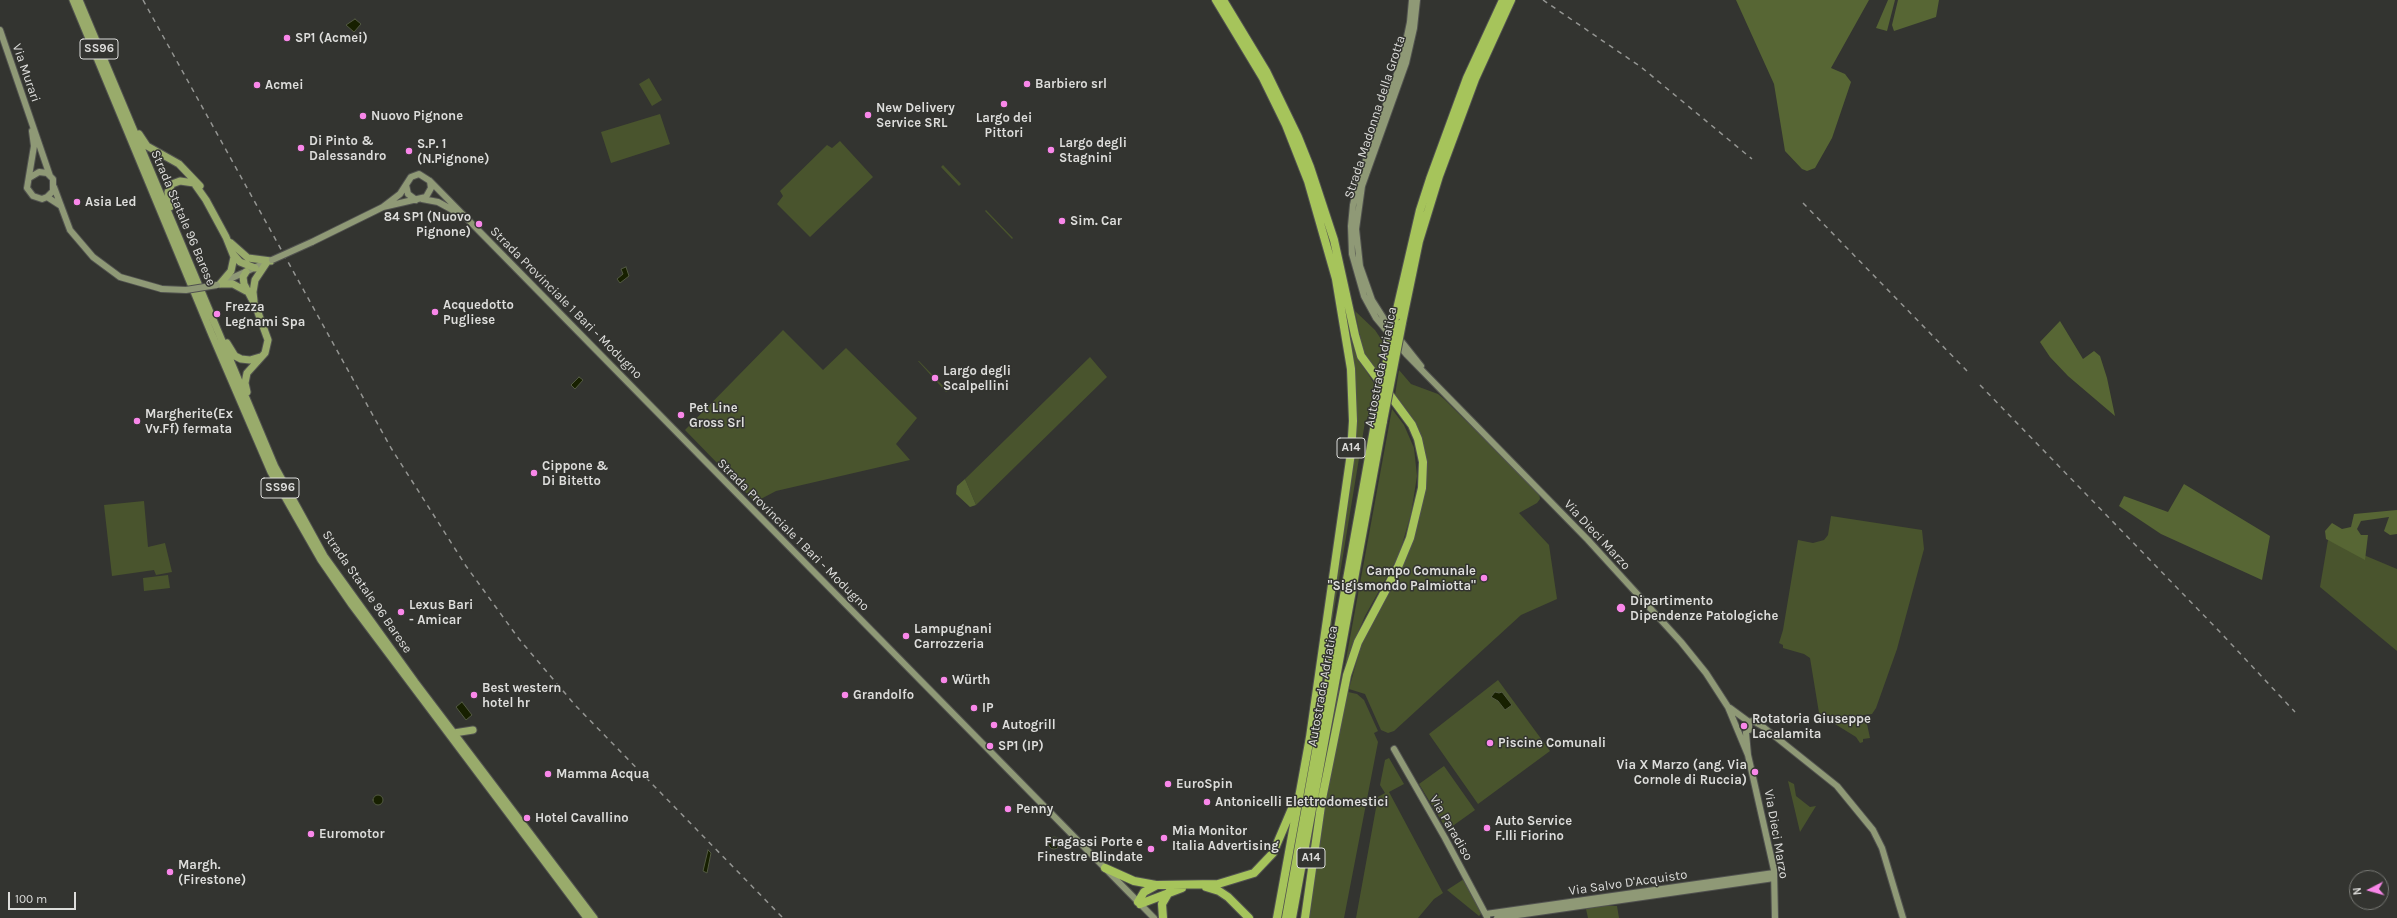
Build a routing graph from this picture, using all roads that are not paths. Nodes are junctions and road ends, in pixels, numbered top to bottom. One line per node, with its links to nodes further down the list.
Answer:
1 (73, 0): 54 (main road, Strada Statale 96 Barese / SS96)
2 (79, 0): 10 (main road, Strada Statale 96 Barese / SS96)
3 (1216, 0): 43 (highway, A14)
4 (1223, 0): 47 (highway)
5 (1412, 0): 34 (street, Strada Madonna della Grotta)
6 (1417, 0): 34 (street, Strada Madonna della Grotta)
7 (1502, 0): 35 (highway, Autostrada Adriatica / A14, bridge)
8 (1511, 0): 35 (highway, Autostrada Adriatica / A14, bridge)
9 (0, 30): 11 (street, Via Murari)
10 (120, 98): 19 (main road); 24 (main road, Strada Statale 96 Barese / SS96)
11 (31, 122): 12 (street, Via Murari); 13 (street, Via Murari)
12 (50, 176): 13 (street); 16 (street)
13 (29, 178): 17 (street)
14 (430, 181): 15 (street); 18 (street); 22 (street, Strada Provinciale 1 Bari - Modugno)
15 (406, 186): 18 (street); 21 (street)
16 (54, 187): 17 (street); 20 (street)
17 (47, 197): 20 (street)
18 (419, 199): 21 (street); 22 (street, Strada Provinciale 1 Bari - Modugno)
19 (206, 200): 23 (main road); 24 (main road)
20 (61, 206): 29 (street, bridge)
21 (383, 207): 26 (street, bridge)
22 (465, 216): 48 (street, Strada Provinciale 1 Bari - Modugno)
23 (226, 237): 25 (main road); 26 (main road)
24 (184, 251): 31 (main road, Strada Statale 96 Barese / SS96)
25 (233, 254): 27 (main road); 29 (main road)
26 (270, 261): 27 (street); 32 (main road)
27 (255, 268): 28 (street)
28 (246, 272): 29 (street); 30 (main road)
29 (218, 284): 30 (main road)
30 (247, 292): 32 (main road)
31 (202, 295): 33 (main road); 36 (main road, Strada Statale 96 Barese / SS96)
32 (256, 307): 33 (main road)
33 (262, 356): 36 (main road)
34 (1424, 370): 37 (street, Via Dieci Marzo)
35 (1380, 419): 60 (highway, Autostrada Adriatica / A14); 61 (highway, Autostrada Adriatica / A14)
36 (264, 441): 42 (main road, Strada Statale 96 Barese / SS96)
37 (1728, 707): 38 (street); 39 (street, Via Dieci Marzo)
38 (1747, 720): 39 (street); 40 (street); 41 (street)
39 (1737, 729): 41 (street); 46 (street, Via Dieci Marzo)
40 (1766, 729): 41 (street); 66 (street)
41 (1748, 731): 46 (street, Via Dieci Marzo)
42 (454, 733): 44 (main road, Strada Statale 96 Barese / SS96); 44 (main road)
43 (1310, 737): 50 (highway); 59 (highway, A14)
44 (464, 746): 55 (main road, Strada Statale 96 Barese / SS96)
45 (1394, 749): 53 (street, Via Paradiso)
46 (1748, 755): 49 (street, Via Dieci Marzo)
47 (1322, 799): 62 (highway, A14); 63 (highway)
48 (1105, 868): 50 (highway); 52 (street, Strada Provinciale 1 Bari - Modugno)
49 (1774, 876): 53 (street, Via Salvo D'Acquisto); 64 (street, Via Salvo D'Acquisto); 65 (street, Via Dieci Marzo)
50 (1157, 885): 52 (highway)
51 (1169, 892): 52 (highway); 57 (highway); 58 (highway)
52 (1139, 903): 56 (street, Strada Provinciale 1 Bari - Modugno)
53 (1487, 916)
54 (587, 918)
55 (594, 918)
56 (1154, 918)
57 (1163, 918)
58 (1249, 918)
59 (1277, 918)
60 (1286, 918)
61 (1292, 918)
62 (1300, 918)
63 (1305, 918)
64 (1497, 918)
65 (1775, 918)
66 (1903, 918)

